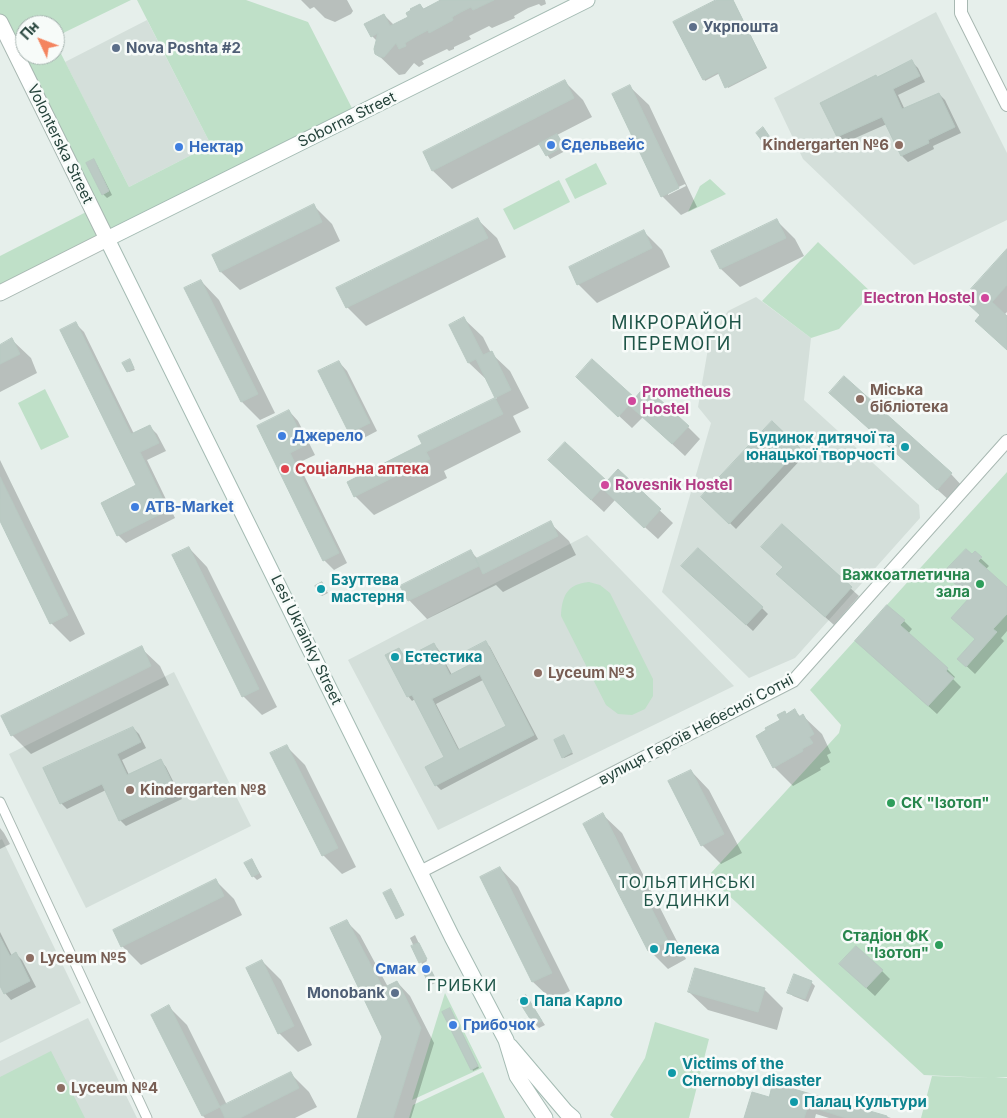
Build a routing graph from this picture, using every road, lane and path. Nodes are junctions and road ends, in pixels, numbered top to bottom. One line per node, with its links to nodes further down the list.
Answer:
1 (586, 0): 5 (main road, Soborna Street)
2 (960, 0): 4 (street)
3 (0, 22): 5 (main road, Volonterska Street)
4 (1007, 105)
5 (107, 239): 6 (main road, Soborna Street); 9 (main road, Lesi Ukrainky Street)
6 (0, 293)
7 (1007, 441): 9 (street, вулиця Героїв Небесної Сотні)
8 (0, 802): 13 (street)
9 (420, 872): 10 (main road, Lesi Ukrainky Street)
10 (506, 1040): 11 (main road); 12 (main road)
11 (517, 1076): 14 (main road); 15 (main road)
12 (568, 1116)
13 (147, 1118)
14 (534, 1118)
15 (545, 1118)

